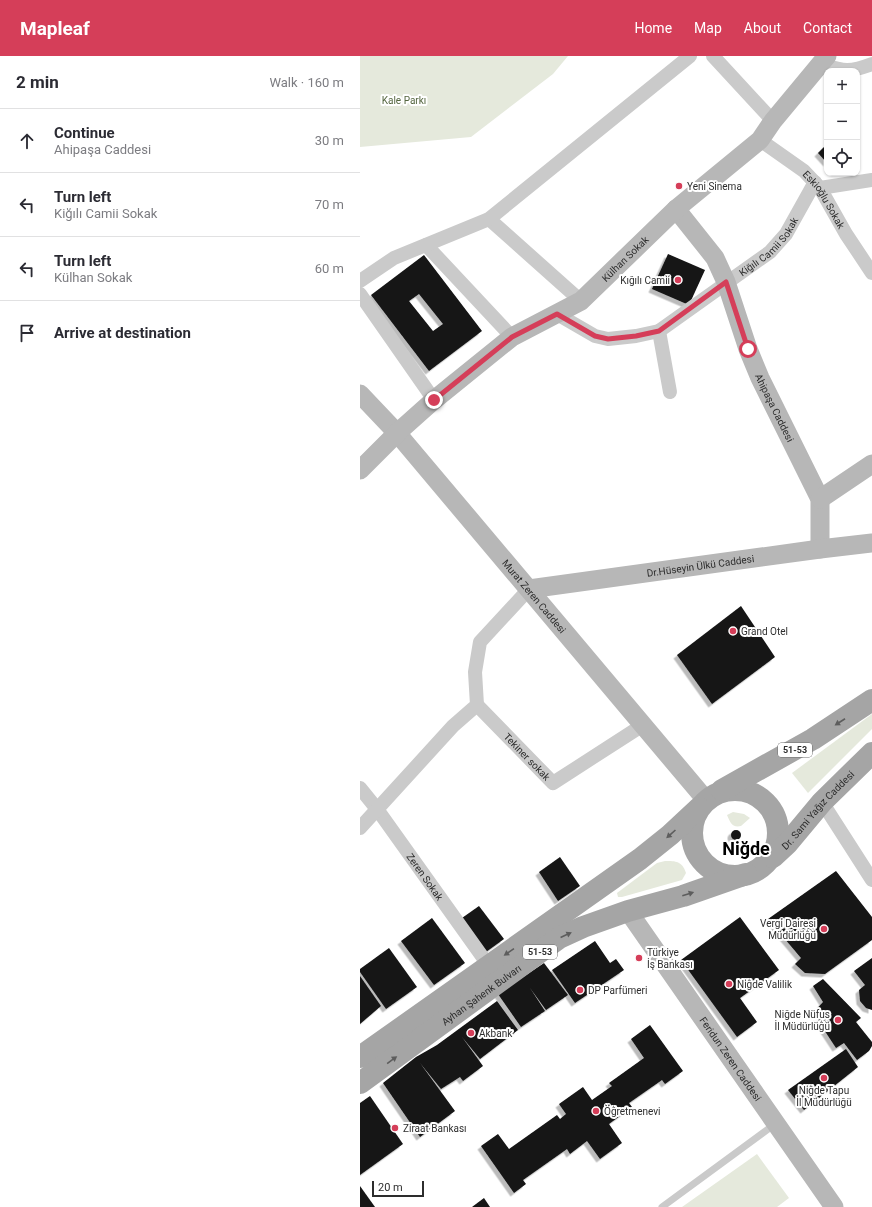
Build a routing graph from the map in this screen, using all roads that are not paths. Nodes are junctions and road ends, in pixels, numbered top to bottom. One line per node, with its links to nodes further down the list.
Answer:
1 (690, 56): 10 (street)
2 (712, 56): 5 (street)
3 (824, 60): 4 (street); 5 (street, Külhan Sokak)
4 (872, 64)
5 (773, 121): 6 (street, Külhan Sokak)
6 (760, 140): 8 (street, Eskioğlu Sokak); 9 (street, Külhan Sokak)
7 (872, 180): 8 (street)
8 (818, 185): 12 (street, Eskioğlu Sokak); 14 (street, Kiğılı Camii Sokak)
9 (676, 209): 14 (street, Ahipaşa Caddesi); 16 (street, Külhan Sokak)
10 (489, 219): 11 (street); 16 (street)
11 (426, 245): 13 (street); 19 (street)
12 (872, 273)
13 (360, 281)
14 (726, 282): 18 (street, Kiğılı Camii Sokak); 26 (street, Ahipaşa Caddesi)
15 (360, 294): 22 (street)
16 (581, 301): 17 (street, Külhan Sokak)
17 (557, 314): 18 (street, Kiğılı Camii Sokak); 19 (street, Külhan Sokak)
18 (659, 331): 20 (street)
19 (512, 337): 22 (street, Külhan Sokak)
20 (670, 392)
21 (360, 394): 23 (street, Murat Zeren Caddesi)
22 (434, 400): 23 (street, Külhan Sokak)
23 (397, 433): 25 (street, Külhan Sokak); 29 (street, Murat Zeren Caddesi)
24 (872, 464): 26 (street)
25 (360, 470)
26 (820, 499): 28 (street, Ahipaşa Caddesi)
27 (872, 544): 28 (street, Dr.Hüseyin Ülkü Caddesi)
28 (820, 549): 29 (street, Dr.Hüseyin Ülkü Caddesi)
29 (529, 589): 31 (street); 32 (street, Murat Zeren Caddesi)
30 (872, 700): 35 (main road, 51-53, one-way to 35)
31 (476, 705): 32 (street, Tekiner sokak); 37 (street)
32 (643, 725): 35 (street, Murat Zeren Caddesi)
33 (872, 753): 36 (main road, Dr. Sami Yağız Caddesi / 51-53)
34 (360, 788): 37 (street, Zeren Sokak)
35 (707, 800): 39 (main road); 39 (main road); 42 (main road, Ayhan Şahenk Bulvarı / 51-53, one-way to 42)
36 (822, 802): 39 (main road, Dr. Sami Yağız Caddesi / 51-53); 40 (street)
37 (377, 809): 38 (street); 42 (street, Zeren Sokak)
38 (360, 828)
39 (754, 870): 41 (main road, Ayhan Şahenk Bulvarı / 51-53, one-way to 39)
40 (872, 880)
41 (628, 911): 44 (main road, Ayhan Şahenk Bulvarı / 51-53, one-way to 41); 45 (street, Feridun Zeren Caddesi)
42 (489, 966): 43 (main road, Ayhan Şahenk Bulvarı / 51-53)
43 (360, 1057)
44 (360, 1082)
45 (776, 1123): 46 (lane); 47 (street, Feridun Zeren Caddesi)
46 (662, 1207)
47 (834, 1207)

